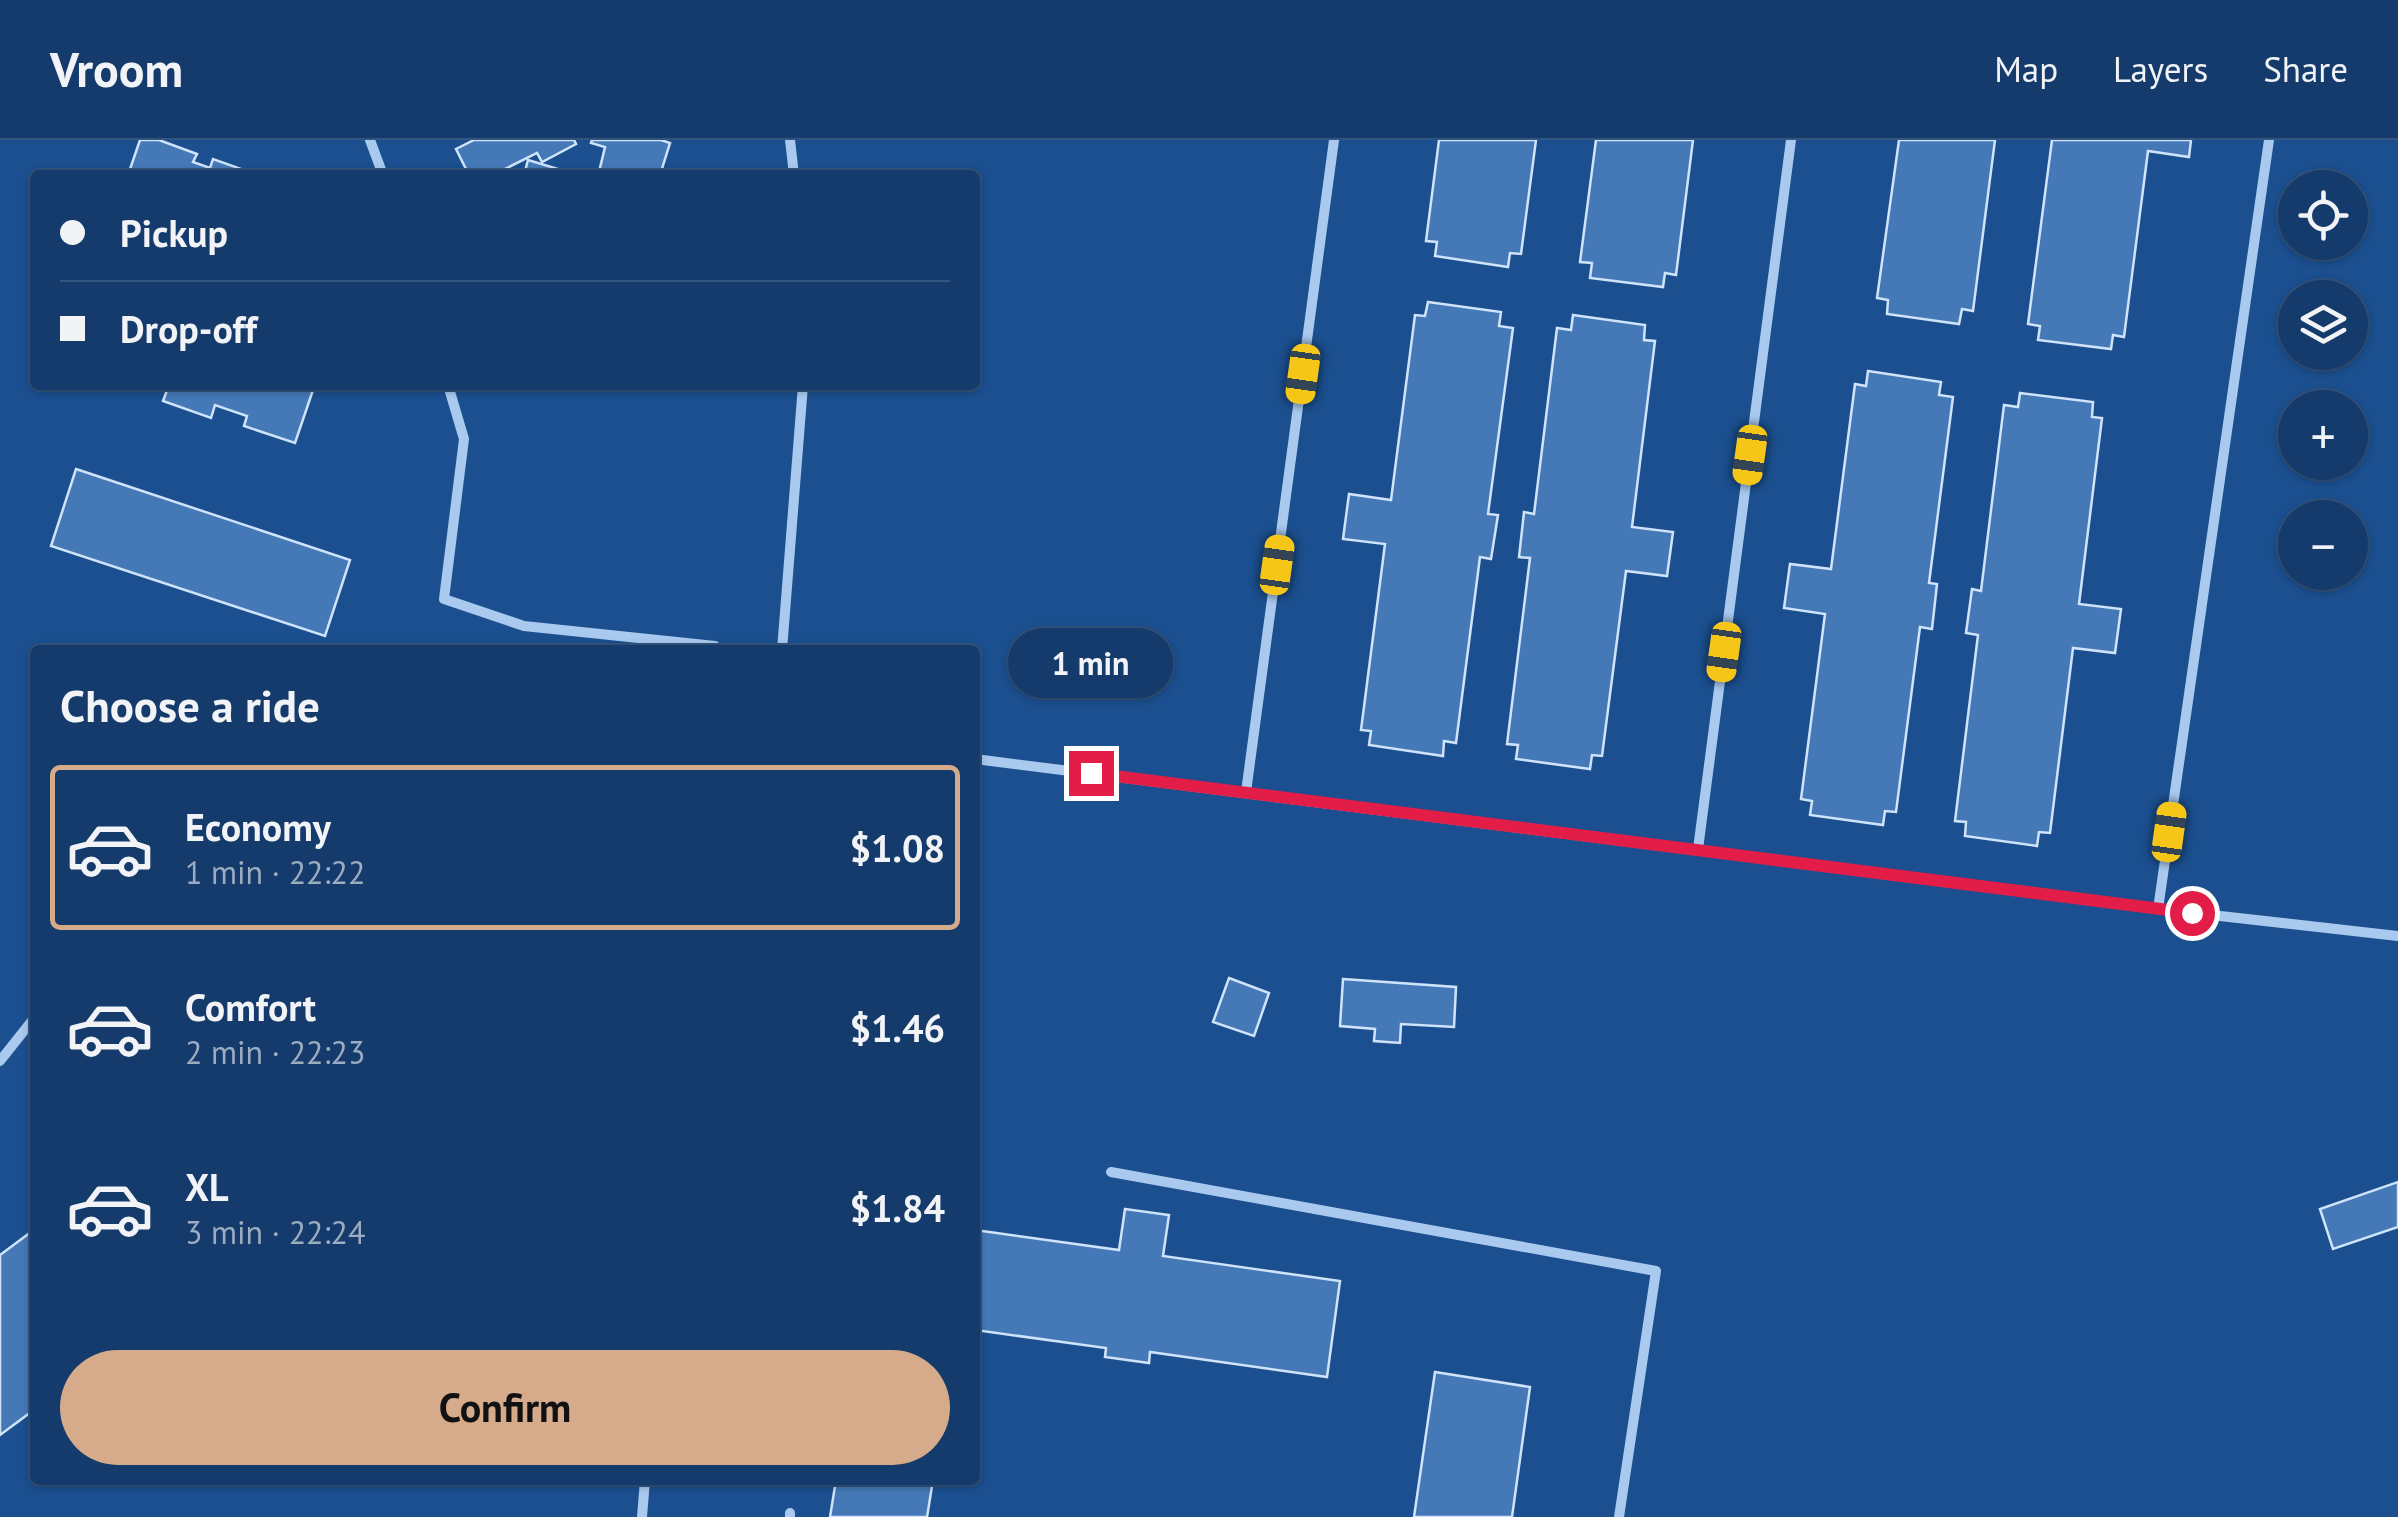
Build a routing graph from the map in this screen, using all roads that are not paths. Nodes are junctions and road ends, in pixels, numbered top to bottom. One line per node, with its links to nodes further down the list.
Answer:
1 (370, 140): 6 (street)
2 (790, 140): 7 (street)
3 (1334, 140): 13 (street)
4 (1791, 140): 14 (street)
5 (2268, 140): 15 (street)
6 (381, 170)
7 (793, 170)
8 (449, 390): 10 (street)
9 (803, 390): 11 (street)
10 (705, 645)
11 (782, 645)
12 (980, 760): 13 (street)
13 (1246, 792): 14 (street)
14 (1698, 849): 15 (street)
15 (2158, 909): 16 (street)
16 (2398, 936)
17 (30, 1023): 18 (street)
18 (0, 1061)
19 (1111, 1172): 22 (street)
20 (645, 1485): 21 (street)
21 (642, 1517)
22 (1619, 1517)

